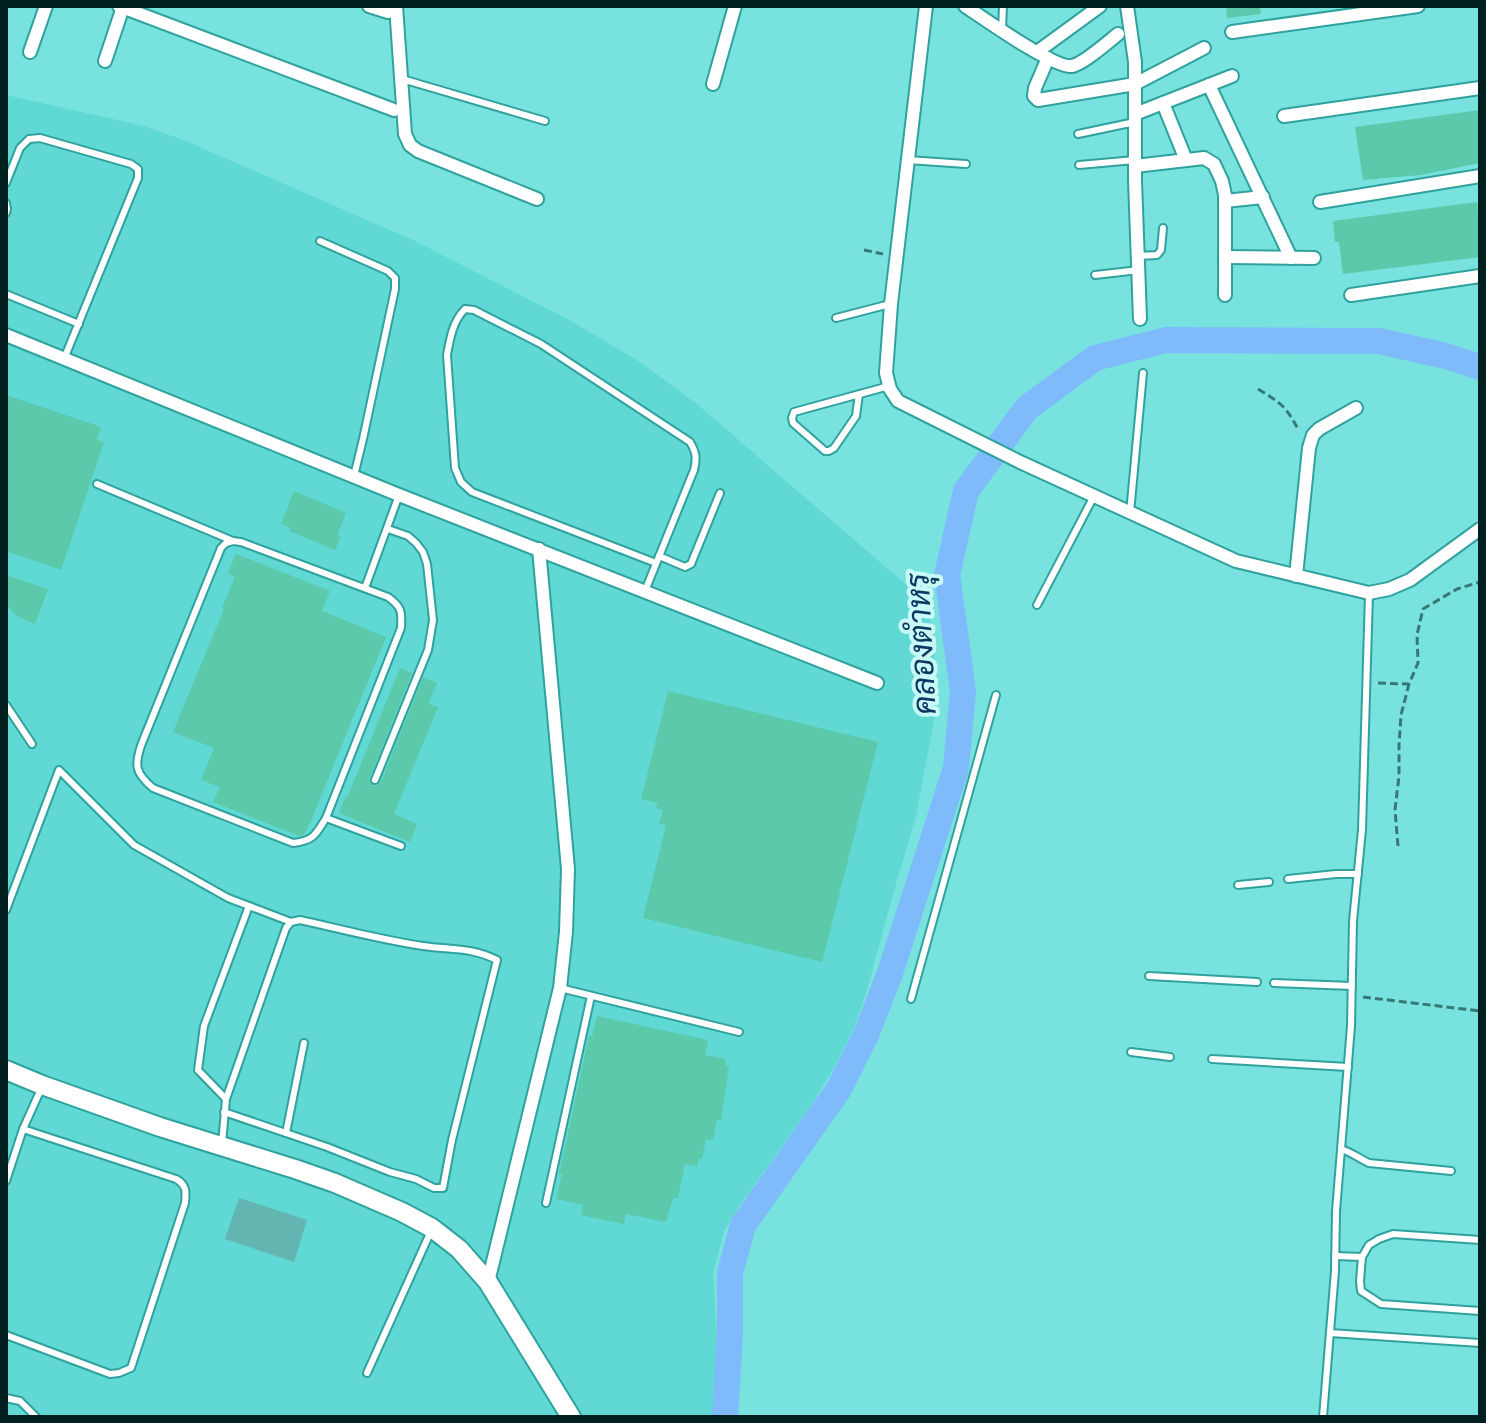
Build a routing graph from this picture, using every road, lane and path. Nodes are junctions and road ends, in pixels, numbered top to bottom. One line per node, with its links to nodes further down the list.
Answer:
1 (46, 6): 16 (street)
2 (369, 6): 11 (street)
3 (735, 6): 21 (street)
4 (926, 6): 31 (street)
5 (965, 6): 12 (street)
6 (1003, 6): 12 (lane)
7 (1100, 6): 17 (street)
8 (1127, 6): 22 (street)
9 (1418, 6): 13 (street)
10 (121, 7): 18 (street); 26 (street)
11 (392, 9): 20 (street)
12 (1002, 30): 17 (street)
13 (1232, 32)
14 (1118, 34): 17 (street)
15 (1204, 48): 22 (street)
16 (30, 52)
17 (1042, 55): 22 (street)
18 (105, 61)
19 (1232, 76): 23 (street)
20 (401, 78): 29 (lane); 39 (street)
21 (713, 84)
22 (1135, 84): 28 (street)
23 (1209, 85): 25 (street); 38 (street)
24 (1480, 88): 27 (street)
25 (1163, 103): 28 (street); 32 (street)
26 (394, 110)
27 (1284, 116)
28 (1135, 118): 30 (lane); 33 (street)
29 (545, 121)
30 (1078, 134)
31 (908, 160): 34 (lane); 47 (street)
32 (1186, 160): 33 (street); 40 (street)
33 (1135, 163): 35 (lane); 51 (street)
34 (966, 164)
35 (1079, 165)
36 (1480, 176): 41 (street)
37 (6, 183): 60 (lane)
38 (1263, 197): 40 (street); 49 (street)
39 (537, 199)
40 (1225, 201): 48 (street)
41 (1320, 202)
42 (6, 203): 43 (lane)
43 (6, 213)
44 (1163, 228): 51 (lane)
45 (320, 241): 69 (lane)
46 (864, 250): 47 (path)
47 (896, 257): 57 (street)
48 (1225, 257): 49 (street); 55 (street)
49 (1291, 258): 50 (street)
50 (1314, 258)
51 (1138, 263): 52 (lane); 59 (street)
52 (1095, 275)
53 (1480, 276): 56 (street)
54 (6, 294): 60 (lane)
55 (1225, 295)
56 (1351, 295)
57 (891, 304): 58 (lane); 64 (street)
58 (836, 318)
59 (1140, 319)
60 (79, 324): 62 (lane)
61 (6, 335): 62 (street)
62 (64, 359): 69 (street)
63 (1143, 373): 74 (lane)
64 (889, 386): 66 (lane); 73 (street)
65 (1258, 389): 68 (path)
66 (859, 394): 66 (lane)
67 (1356, 408): 68 (street)
68 (1309, 448): 80 (street)
69 (354, 476): 72 (street)
70 (97, 484): 77 (lane)
71 (720, 493): 79 (lane)
72 (399, 495): 75 (lane); 78 (street)
73 (1094, 496): 74 (street); 85 (lane)
74 (1130, 513): 80 (street)
75 (388, 529): 82 (lane); 92 (lane)
76 (1480, 529): 84 (street)
77 (233, 541): 82 (lane); 93 (lane)
78 (539, 549): 83 (street); 107 (street)
79 (658, 560): 79 (lane); 83 (lane)
80 (1296, 576): 84 (street)
81 (1480, 582): 88 (path)
82 (365, 588): 93 (lane)
83 (645, 591): 86 (street)
84 (1369, 593): 87 (lane)
85 (1037, 605)
86 (877, 683)
87 (1366, 683): 88 (path); 96 (lane)
88 (1409, 684): 95 (path)
89 (996, 695): 110 (lane)
90 (6, 705): 91 (lane)
91 (32, 744)
92 (375, 780)
93 (326, 818): 94 (lane)
94 (401, 846)
95 (1398, 846)
96 (1358, 874): 97 (lane); 106 (lane)
97 (1288, 879)
98 (1269, 882): 99 (lane)
99 (1238, 885)
100 (249, 906): 101 (lane); 102 (lane); 120 (lane)
101 (6, 910)
102 (291, 922): 120 (lane); 123 (lane)
103 (1149, 976): 104 (lane)
104 (1257, 982)
105 (1274, 983): 106 (lane)
106 (1352, 986): 109 (lane)
107 (560, 988): 108 (lane); 133 (street)
108 (591, 996): 112 (lane); 128 (lane)
109 (1352, 996): 111 (path); 117 (lane)
110 (911, 999)
111 (1480, 1011)
112 (739, 1032)
113 (304, 1043): 123 (lane)
114 (1131, 1052): 115 (lane)
115 (1170, 1057)
116 (1212, 1059): 117 (lane)
117 (1348, 1067): 125 (lane)
118 (6, 1073): 119 (street)
119 (42, 1085): 122 (lane); 124 (street)
120 (226, 1099): 121 (lane)
121 (224, 1112): 123 (lane); 124 (lane)
122 (23, 1129): 127 (lane); 136 (lane)
123 (286, 1133)
124 (222, 1147): 129 (street)
125 (1341, 1149): 126 (lane); 131 (lane)
126 (1451, 1171)
127 (6, 1181)
128 (546, 1203)
129 (432, 1228): 133 (street); 138 (lane)
130 (1480, 1240): 132 (lane)
131 (1335, 1256): 132 (lane); 135 (lane)
132 (1362, 1257): 134 (lane)
133 (488, 1282): 141 (street)
134 (1480, 1311)
135 (1330, 1333): 137 (lane); 142 (lane)
136 (6, 1335)
137 (1480, 1343)
138 (367, 1373)
139 (6, 1398): 140 (lane)
140 (36, 1417)
141 (571, 1417)
142 (1323, 1417)

